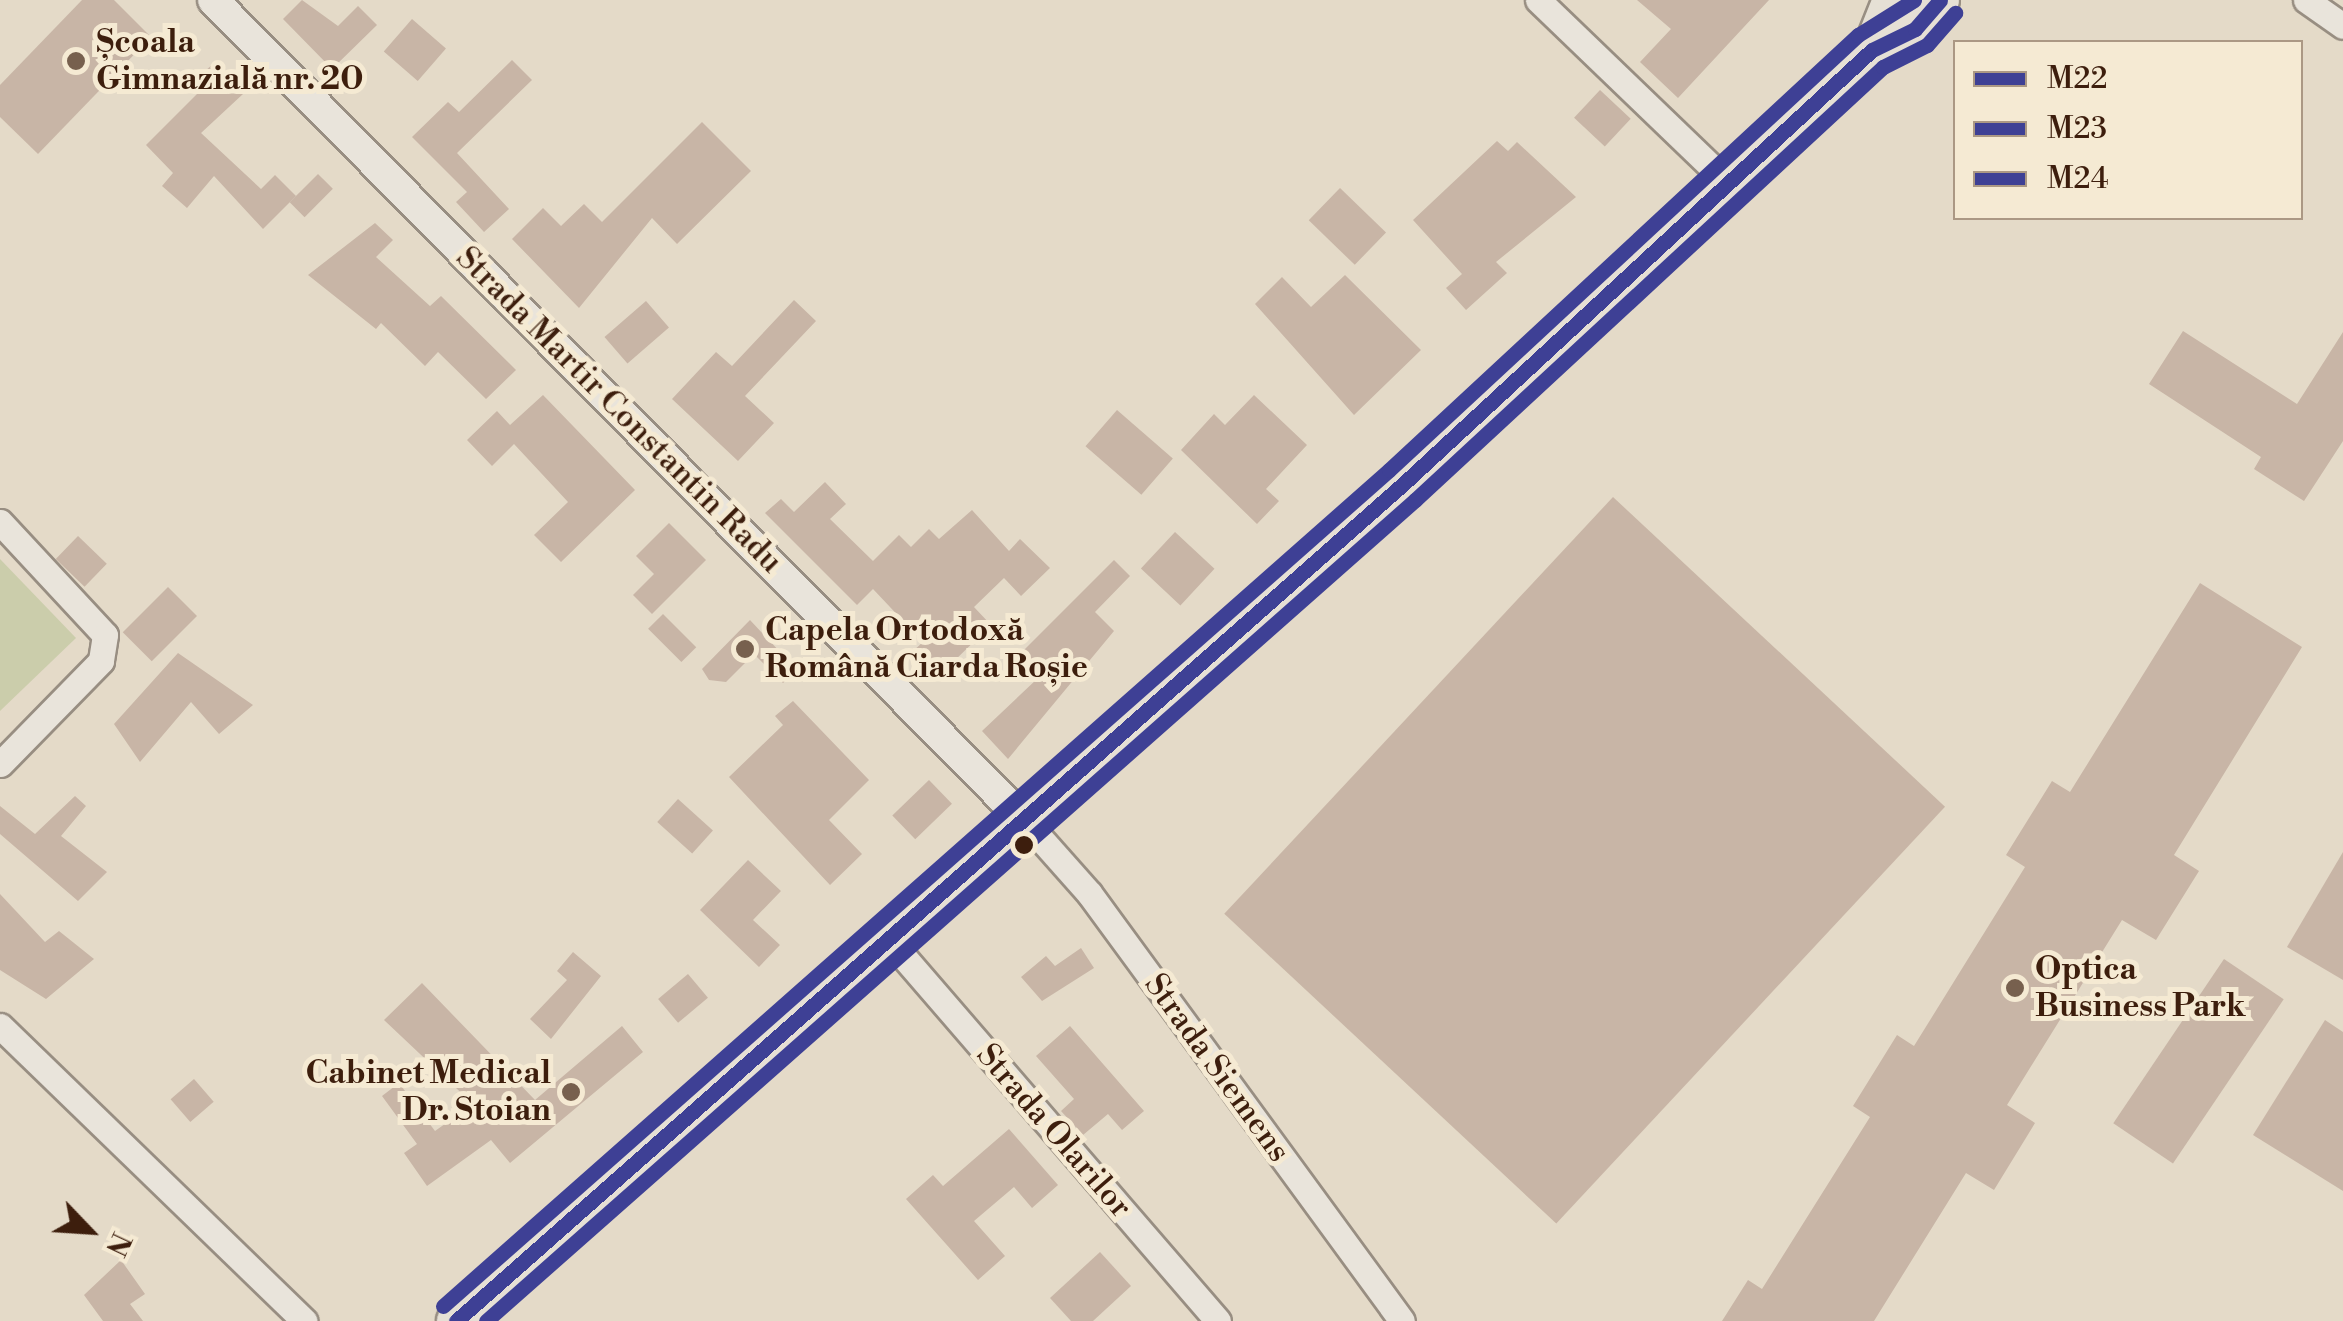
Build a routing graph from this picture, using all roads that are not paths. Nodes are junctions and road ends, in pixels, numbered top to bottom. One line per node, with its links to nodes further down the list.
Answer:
1 (212, 0): 11 (street, Strada Martir Constantin Radu)
2 (1538, 0): 8 (street)
3 (1892, 0): 7 (main road)
4 (1940, 0): 7 (main road)
5 (2306, 0): 6 (street)
6 (2343, 26)
7 (1872, 50): 8 (main road)
8 (1730, 185): 11 (main road)
9 (0, 522): 10 (street)
10 (0, 764)
11 (1025, 820): 12 (main road); 17 (street, Strada Siemens)
12 (890, 941): 15 (main road); 16 (street, Strada Olarilor)
13 (0, 1026): 14 (street)
14 (304, 1321)
15 (456, 1321)
16 (1218, 1321)
17 (1402, 1321)

